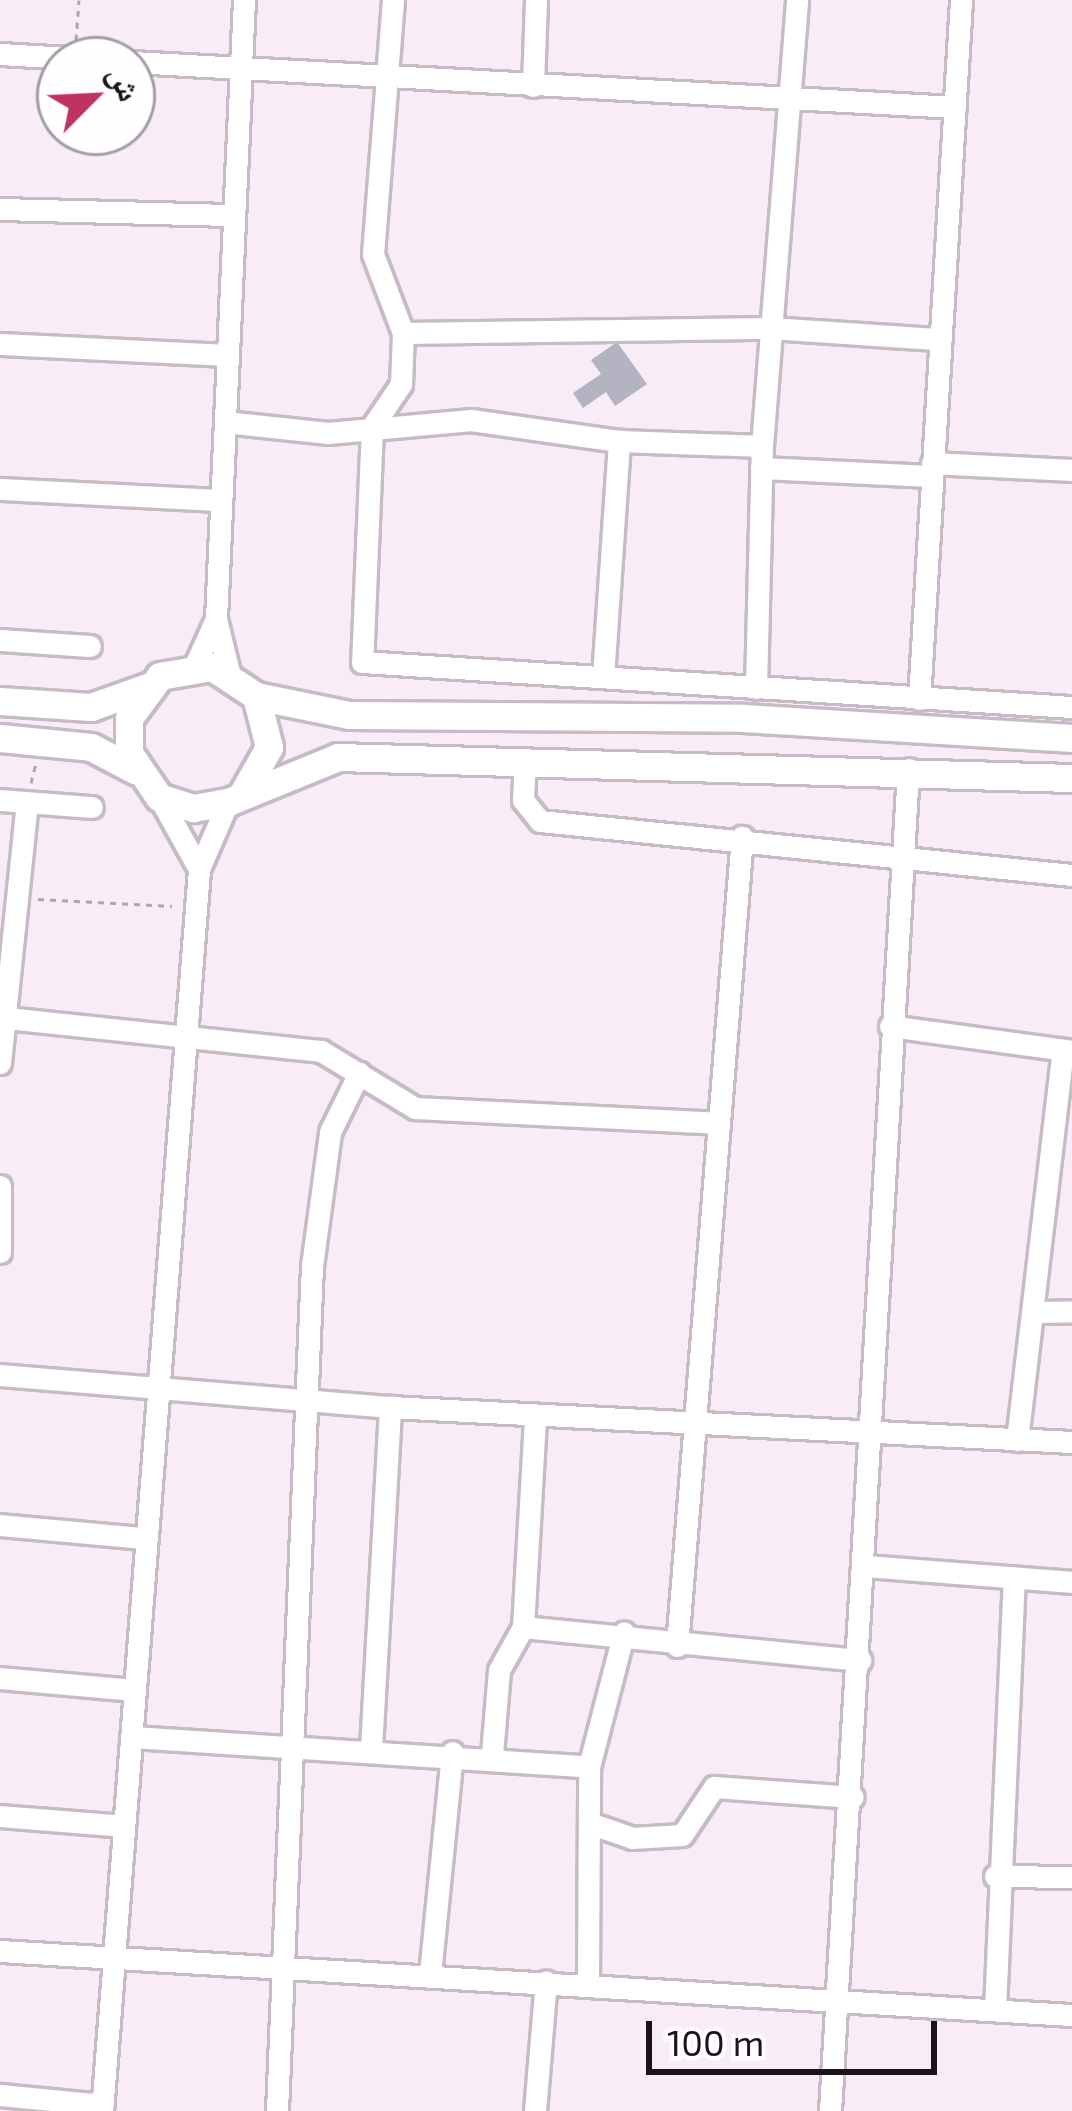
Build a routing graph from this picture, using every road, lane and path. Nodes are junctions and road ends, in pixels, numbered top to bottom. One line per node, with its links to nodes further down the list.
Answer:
1 (79, 0): 7 (path)
2 (244, 0): 11 (street)
3 (393, 0): 12 (street)
4 (536, 0): 13 (street)
5 (797, 0): 14 (street)
6 (961, 0): 15 (street)
7 (77, 36)
8 (0, 54): 9 (street)
9 (36, 56)
10 (156, 63): 11 (street)
11 (240, 68): 12 (street); 17 (street)
12 (389, 77): 13 (street); 19 (street)
13 (532, 86): 14 (street)
14 (791, 98): 15 (street); 18 (street)
15 (955, 107): 20 (street)
16 (0, 209): 17 (street)
17 (231, 214): 22 (street)
18 (770, 328): 19 (street); 20 (street); 26 (street)
19 (403, 333): 24 (street)
20 (937, 339): 27 (street)
21 (0, 344): 22 (street)
22 (227, 355): 23 (street)
23 (225, 422): 24 (street); 30 (street)
24 (372, 427): 25 (street); 36 (street)
25 (619, 441): 26 (street); 36 (street)
26 (762, 457): 27 (street); 38 (street)
27 (931, 469): 28 (street); 40 (street)
28 (1072, 470)
29 (0, 490): 30 (street)
30 (218, 500): 31 (street)
31 (215, 619): 34 (street); 35 (street)
32 (0, 640): 33 (street)
33 (90, 646)
34 (195, 665): 35 (main road); 37 (main road)
35 (229, 672): 39 (main road)
36 (603, 677): 38 (street)
37 (147, 687): 41 (main road); 48 (main road)
38 (757, 688): 40 (street)
39 (256, 696): 44 (main road); 51 (main road)
40 (919, 699): 42 (street)
41 (0, 701)
42 (1072, 707)
43 (0, 738): 45 (main road)
44 (1072, 738)
45 (40, 743): 48 (main road); 53 (path)
46 (525, 760): 47 (main road); 51 (main road); 55 (street)
47 (908, 769): 49 (main road); 56 (street)
48 (135, 770): 50 (main road)
49 (1072, 778)
50 (159, 797): 51 (main road); 57 (street)
51 (235, 797): 57 (street)
52 (0, 800): 53 (street)
53 (27, 802): 54 (street); 59 (street)
54 (92, 807)
55 (742, 837): 56 (street); 69 (street)
56 (902, 856): 58 (street); 64 (street)
57 (199, 869): 60 (street)
58 (1072, 874)
59 (21, 899): 60 (path); 61 (street)
60 (198, 908): 65 (street)
61 (19, 922): 62 (street); 63 (street)
62 (0, 952)
63 (8, 1018): 65 (street); 67 (street)
64 (890, 1026): 66 (street); 81 (street)
65 (185, 1038): 68 (street); 76 (street)
66 (1068, 1050): 70 (street)
67 (0, 1063)
68 (358, 1073): 69 (street); 77 (street)
69 (717, 1123): 80 (street)
70 (1061, 1180): 74 (street)
71 (0, 1186): 72 (street)
72 (0, 1252)
73 (1072, 1311): 74 (street)
74 (1033, 1312): 82 (street)
75 (0, 1375): 76 (street)
76 (155, 1391): 77 (street); 85 (street)
77 (311, 1399): 78 (street); 96 (street)
78 (389, 1407): 79 (street); 97 (street)
79 (535, 1416): 80 (street); 89 (street)
80 (696, 1422): 81 (street); 91 (street)
81 (874, 1432): 82 (street); 86 (street)
82 (1017, 1440): 83 (street)
83 (1072, 1442)
84 (0, 1525): 85 (street)
85 (144, 1538): 94 (street)
86 (866, 1566): 87 (street); 92 (street)
87 (1014, 1577): 88 (street); 105 (street)
88 (1072, 1582)
89 (523, 1627): 90 (street); 99 (street)
90 (624, 1633): 91 (street); 100 (street)
91 (677, 1646): 92 (street)
92 (860, 1660): 101 (street)
93 (0, 1678): 94 (street)
94 (134, 1690): 95 (street)
95 (131, 1737): 96 (street); 103 (street)
96 (290, 1745): 97 (street); 109 (street)
97 (371, 1749): 98 (street)
98 (452, 1752): 99 (street); 110 (street)
99 (492, 1754): 100 (street)
100 (589, 1766): 104 (street)
101 (853, 1797): 104 (street); 113 (street)
102 (0, 1816): 103 (street)
103 (124, 1826): 108 (street)
104 (596, 1826): 112 (street)
105 (995, 1876): 106 (street); 114 (street)
106 (1072, 1877)
107 (0, 1951): 108 (street)
108 (115, 1958): 109 (street); 117 (street)
109 (280, 1965): 110 (street); 118 (street)
110 (430, 1974): 111 (street)
111 (546, 1982): 112 (street); 119 (street)
112 (588, 1984): 113 (street)
113 (841, 2000): 114 (street); 120 (street)
114 (995, 2009): 115 (street)
115 (1072, 2015)
116 (0, 2096): 117 (street)
117 (103, 2108)
118 (277, 2111)
119 (535, 2111)
120 (830, 2111)

